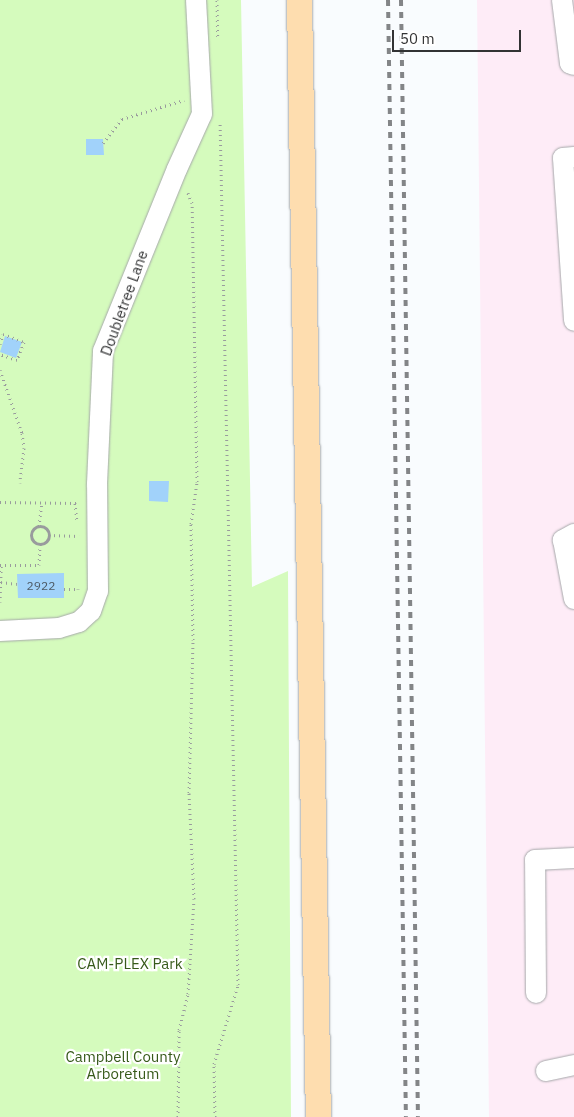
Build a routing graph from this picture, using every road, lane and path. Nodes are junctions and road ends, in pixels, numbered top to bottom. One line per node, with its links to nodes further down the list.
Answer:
1 (196, 0): 7 (street, Doubletree Lane)
2 (217, 0): 5 (path)
3 (299, 0): 41 (main road)
4 (562, 0): 6 (street)
5 (218, 40)
6 (574, 65)
7 (201, 95): 9 (path); 11 (street, Doubletree Lane)
8 (220, 120): 40 (path)
9 (103, 143)
10 (574, 157): 12 (street)
11 (177, 169): 20 (street, Doubletree Lane); 39 (path)
12 (574, 321)
13 (0, 344): 14 (path)
14 (0, 354)
15 (0, 370): 16 (path)
16 (20, 482)
17 (0, 502): 18 (path)
18 (42, 502): 19 (path); 21 (path)
19 (75, 503): 20 (path); 24 (path)
20 (97, 503): 34 (street, Doubletree Lane)
21 (39, 526): 23 (path); 25 (path)
22 (574, 534): 32 (street)
23 (49, 535): 24 (path); 25 (path)
24 (79, 536): 26 (path)
25 (40, 544): 27 (path)
26 (79, 545)
27 (0, 565): 29 (path)
28 (78, 580): 31 (path)
29 (1, 582): 30 (path); 33 (path)
30 (17, 584)
31 (64, 589)
32 (574, 599)
33 (0, 602)
34 (0, 632)
35 (574, 858): 36 (street)
36 (536, 993)
37 (574, 1065): 38 (street)
38 (546, 1071)
39 (178, 1117)
40 (215, 1117)
41 (318, 1117)

